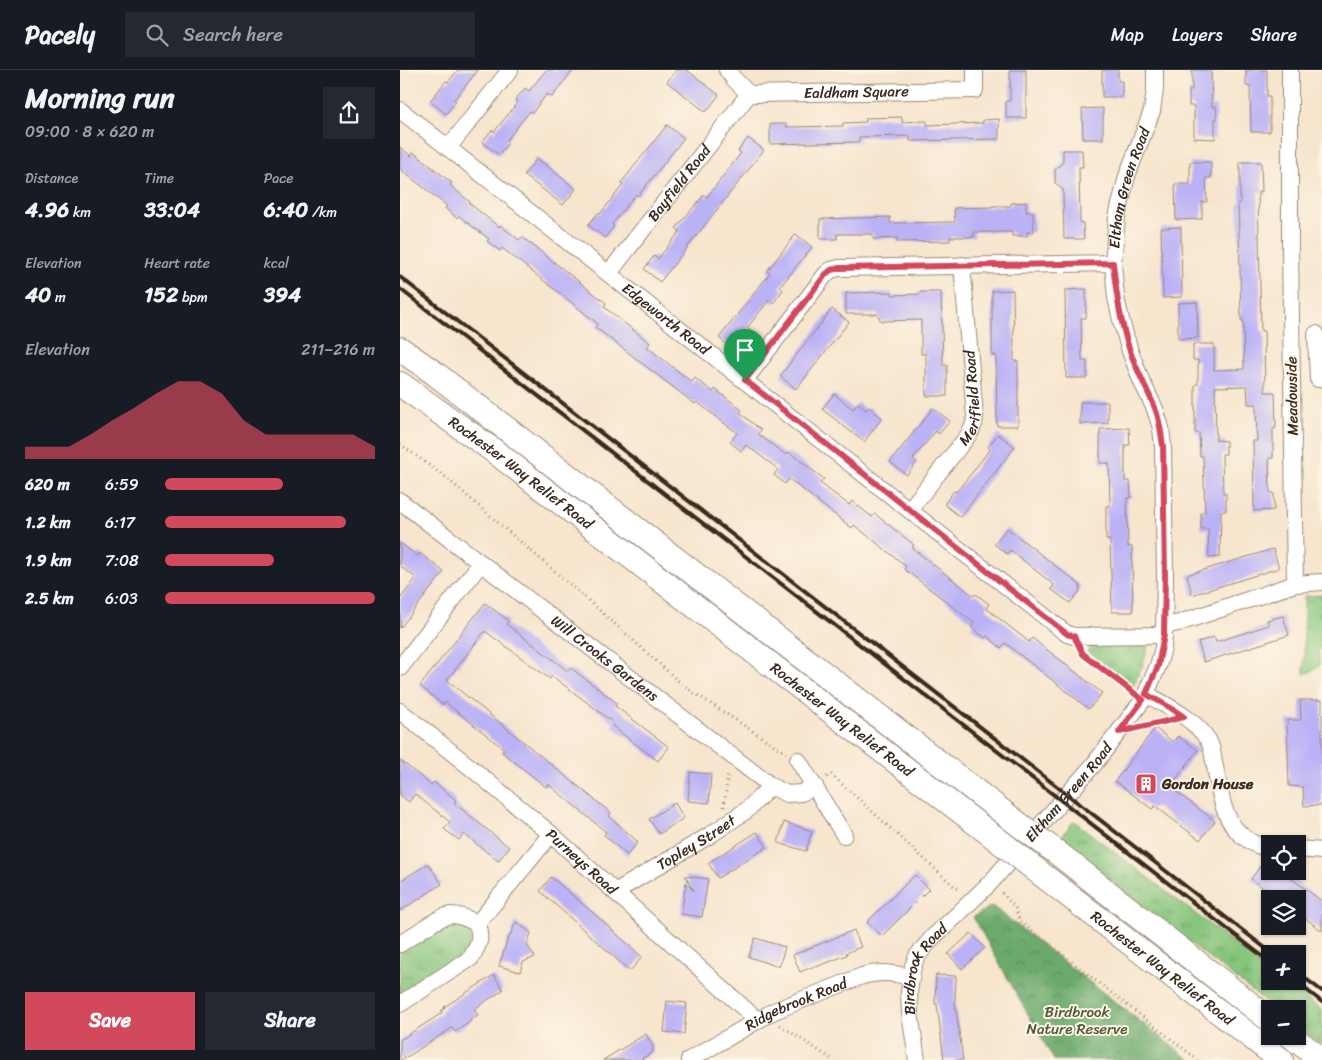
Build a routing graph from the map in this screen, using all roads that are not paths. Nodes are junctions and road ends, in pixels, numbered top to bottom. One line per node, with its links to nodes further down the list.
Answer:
1 (510, 70): 8 (street)
2 (727, 70): 6 (street)
3 (975, 70): 6 (street, Ealdham Square)
4 (1155, 70): 9 (street, Eltham Green Road)
5 (1290, 70): 23 (street, Meadowside)
6 (749, 94): 11 (street, Bayfield Road)
7 (400, 110): 8 (street, Edgeworth Road)
8 (448, 148): 11 (street, Edgeworth Road)
9 (1113, 263): 10 (street); 24 (street, Eltham Green Road)
10 (962, 265): 16 (street); 20 (street, Merifield Road)
11 (609, 274): 16 (street, Edgeworth Road)
12 (1316, 334): 17 (street)
13 (400, 337): 15 (highway)
14 (400, 349): 15 (highway, Rochester Way Relief Road)
15 (433, 372): 42 (highway, Rochester Way Relief Road, bridge)
16 (745, 380): 20 (street, Edgeworth Road)
17 (1320, 384)
18 (401, 385): 47 (highway, Rochester Way Relief Road, bridge)
19 (400, 501): 21 (street, Will Crooks Gardens)
20 (910, 509): 24 (street, Edgeworth Road)
21 (481, 563): 25 (street); 29 (street, Will Crooks Gardens)
22 (1322, 582): 23 (street)
23 (1295, 584): 24 (street)
24 (1164, 630): 26 (street, Eltham Green Road)
25 (400, 668)
26 (1144, 697): 33 (street); 37 (street, Eltham Green Road)
27 (400, 711): 31 (street, Purneys Road)
28 (798, 760): 30 (street)
29 (772, 786): 30 (street, Will Crooks Gardens); 36 (street, Topley Street)
30 (815, 786): 32 (street)
31 (551, 834): 36 (street, Purneys Road); 38 (street)
32 (844, 835)
33 (1261, 846)
34 (1306, 850): 35 (street)
35 (1322, 851)
36 (615, 892): 43 (street, Purneys Road)
37 (971, 893): 40 (street, Birdbrook Road)
38 (477, 924): 39 (street); 41 (street)
39 (400, 944)
40 (911, 977): 43 (street, Ridgebrook Road); 46 (street, Birdbrook Road)
41 (400, 1004)
42 (1261, 1013)
43 (758, 1020): 45 (street, Ridgebrook Road)
44 (1303, 1045): 48 (highway)
45 (689, 1060)
46 (917, 1060)
47 (1281, 1060)
48 (1322, 1060)

